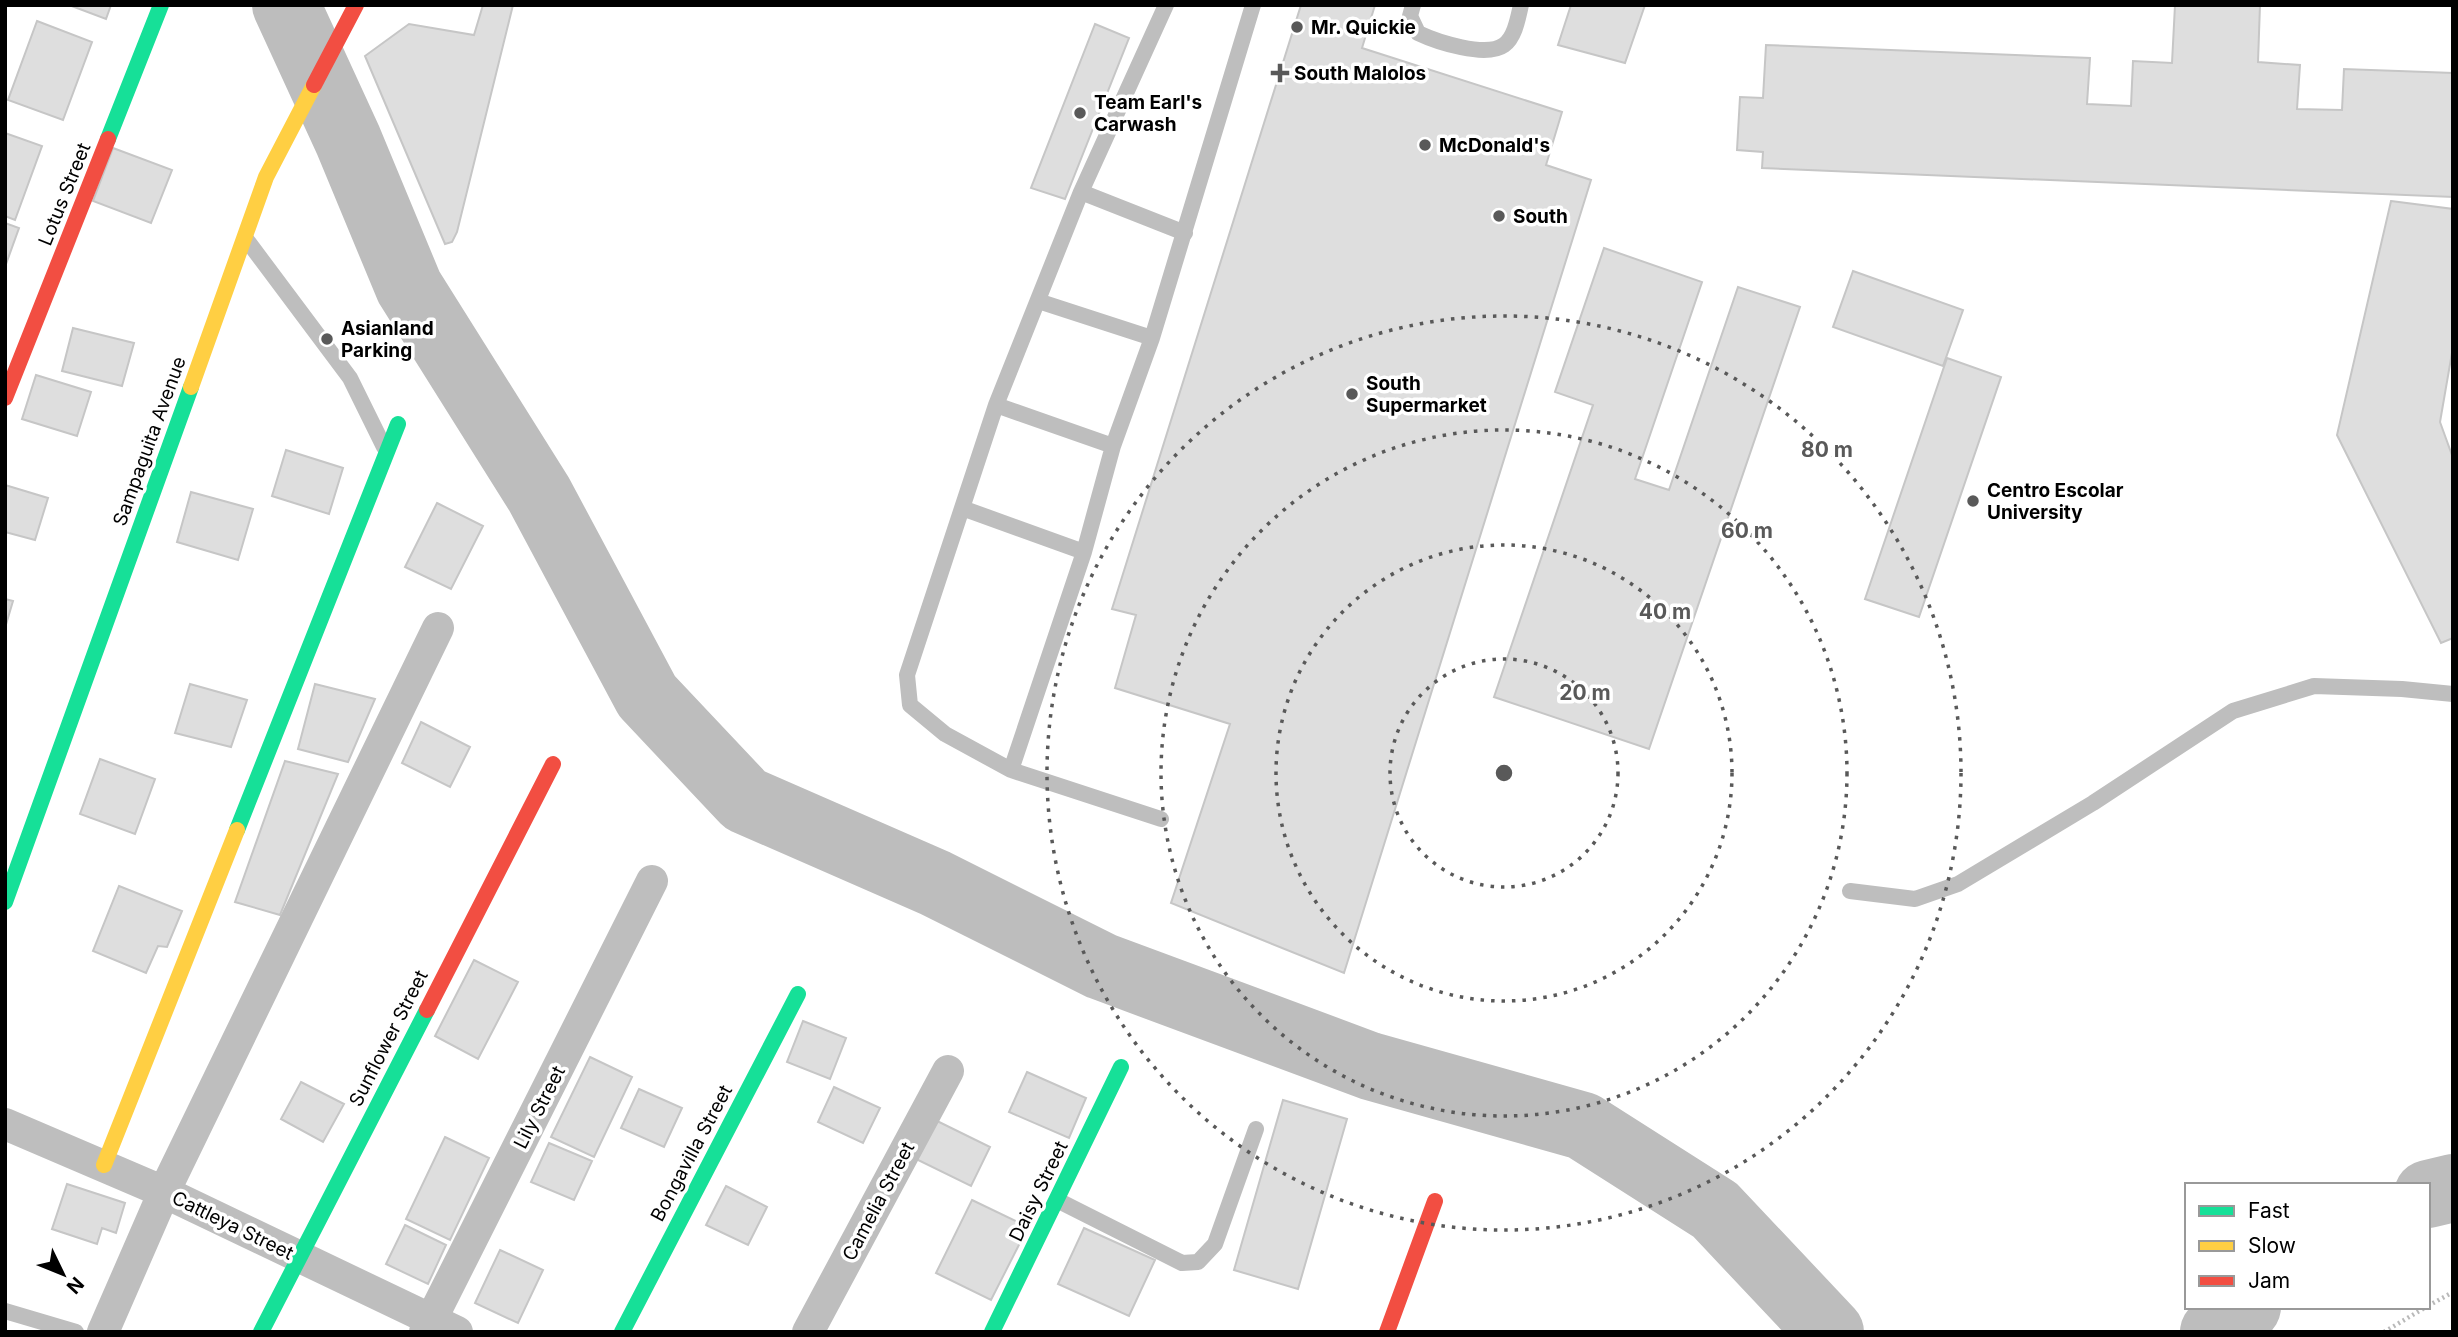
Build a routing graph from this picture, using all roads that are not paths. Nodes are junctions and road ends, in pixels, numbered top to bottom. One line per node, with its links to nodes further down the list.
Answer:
1 (161, 5): 12 (street, Lotus Street)
2 (1166, 5): 7 (lane)
3 (1253, 5): 8 (lane)
4 (1413, 5): 5 (lane)
5 (1521, 5)
6 (353, 13): 9 (street, Sampaguita Avenue)
7 (1081, 192): 8 (lane); 10 (lane)
8 (1185, 233): 11 (lane)
9 (244, 237): 16 (lane); 26 (street, Sampaguita Avenue)
10 (1038, 301): 11 (lane); 13 (lane)
11 (1153, 338): 15 (lane)
12 (5, 398)
13 (996, 405): 15 (lane); 17 (lane)
14 (398, 424): 16 (street)
15 (1113, 446): 18 (lane)
16 (387, 454): 32 (street)
17 (962, 508): 18 (lane); 22 (lane)
18 (1084, 552): 22 (lane)
19 (438, 628): 33 (street)
20 (2453, 694): 25 (lane)
21 (553, 764): 36 (street, Sunflower Street)
22 (1011, 770): 23 (lane)
23 (1161, 819)
24 (652, 881): 38 (street, Lily Street)
25 (1850, 891)
26 (5, 902)
27 (798, 994): 42 (street, Bongavilla Street)
28 (1121, 1067): 34 (street, Daisy Street)
29 (948, 1071): 43 (street, Camelia Street)
30 (5, 1124): 32 (street, Cattleya Street)
31 (1255, 1129): 34 (lane)
32 (104, 1165): 33 (street, Cattleya Street)
33 (164, 1192): 36 (street, Cattleya Street); 40 (street)
34 (1057, 1200): 44 (street, Daisy Street)
35 (1434, 1201): 45 (street)
36 (299, 1257): 38 (street, Cattleya Street); 41 (street, Sunflower Street)
37 (5, 1311): 39 (lane)
38 (438, 1328)
39 (76, 1332)
40 (103, 1332)
41 (261, 1332)
42 (622, 1332)
43 (808, 1332)
44 (992, 1332)
45 (1387, 1332)

